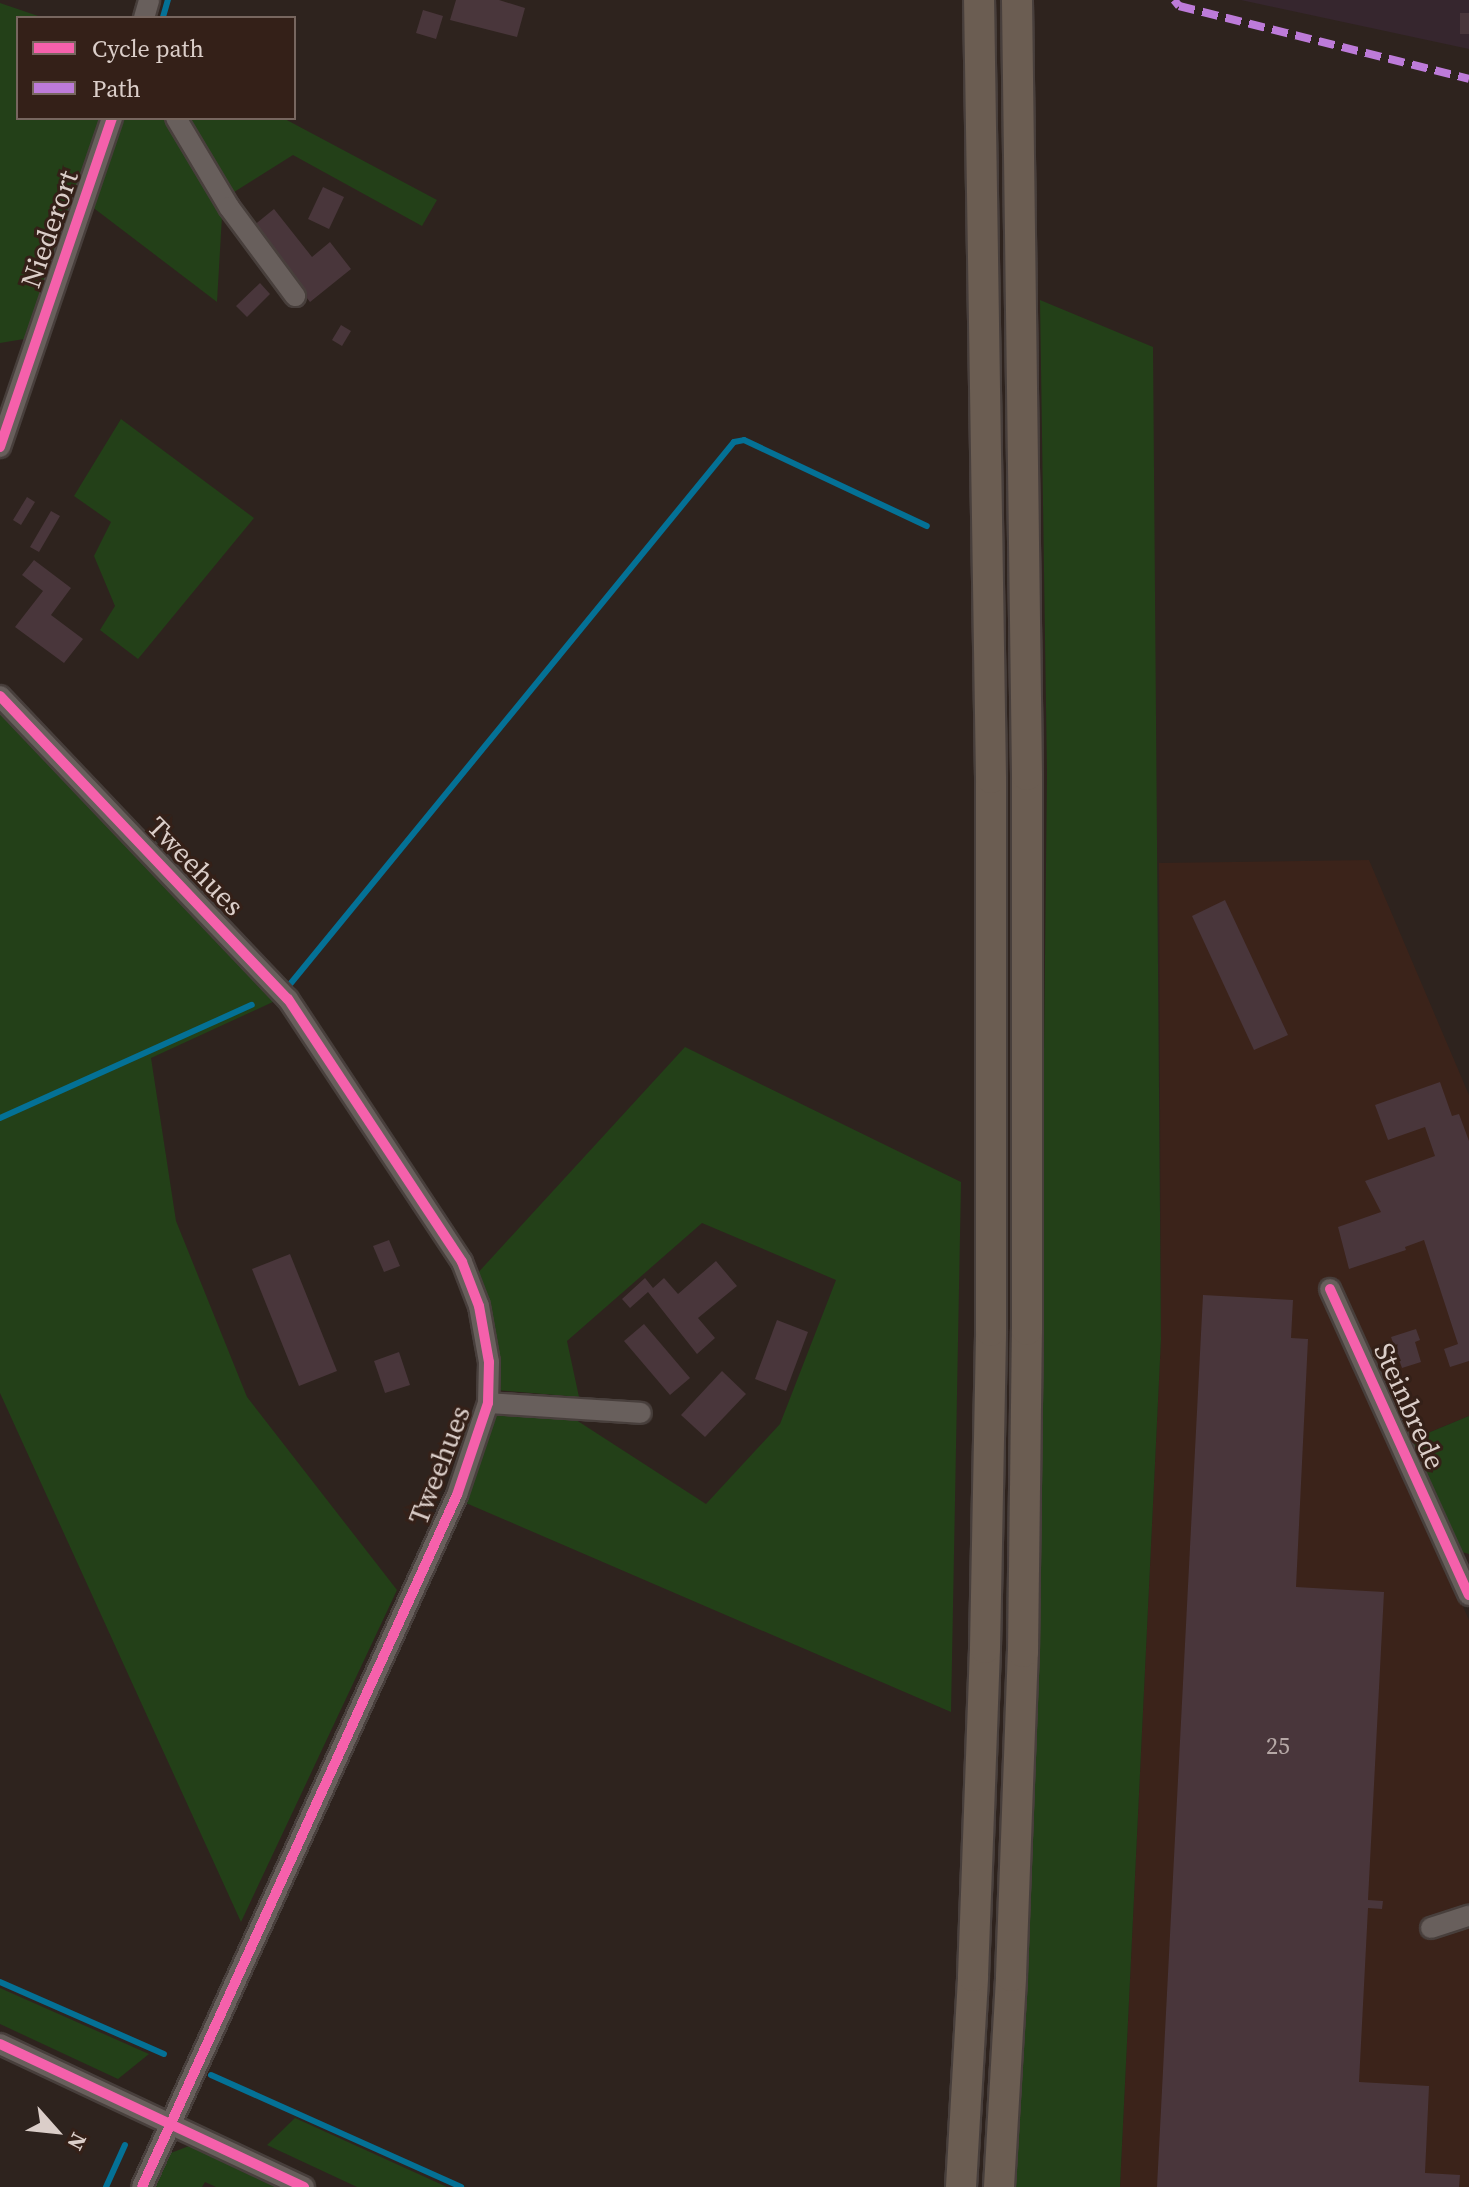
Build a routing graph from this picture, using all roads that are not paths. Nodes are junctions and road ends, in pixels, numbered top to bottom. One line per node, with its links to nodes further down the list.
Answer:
1 (979, 0): 18 (highway)
2 (1017, 0): 19 (highway)
3 (111, 120): 6 (street, Niederort)
4 (177, 120): 5 (street)
5 (295, 296)
6 (0, 447)
7 (0, 696): 9 (street, Tweehues)
8 (1330, 1289): 11 (street, Steinbrede)
9 (488, 1403): 10 (street); 15 (street, Tweehues)
10 (641, 1413)
11 (1468, 1589)
12 (1469, 1916): 13 (street)
13 (1431, 1928)
14 (0, 2044): 15 (street)
15 (171, 2125): 16 (street, Tweehues); 17 (street)
16 (142, 2187)
17 (304, 2187)
18 (961, 2187)
19 (999, 2187)

